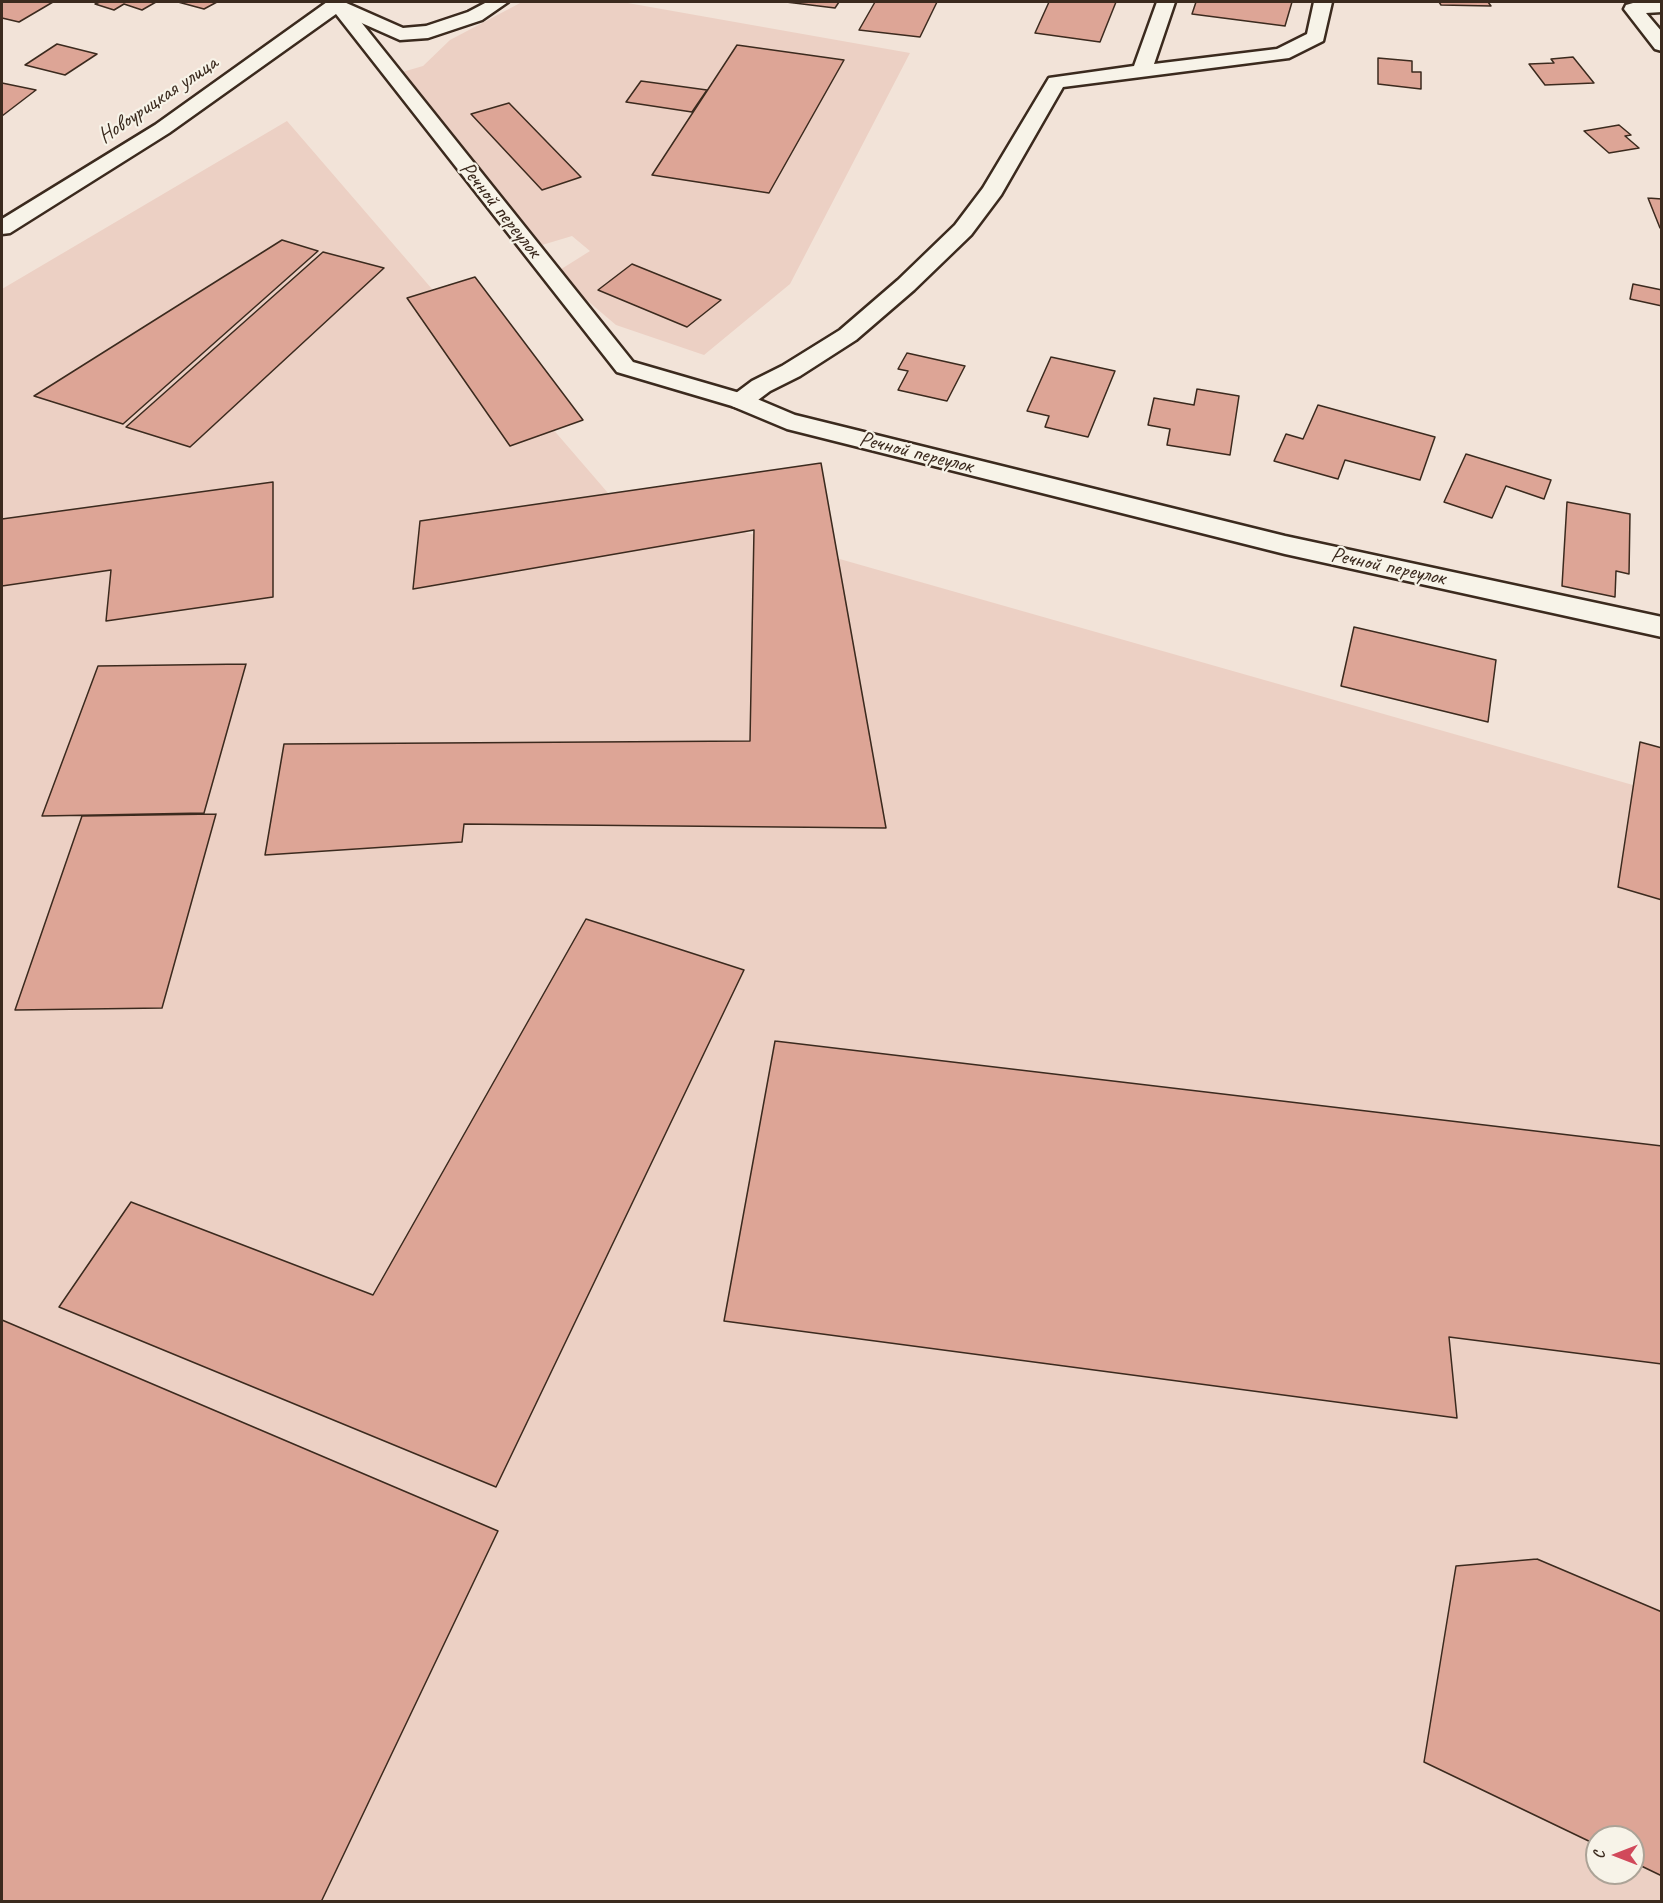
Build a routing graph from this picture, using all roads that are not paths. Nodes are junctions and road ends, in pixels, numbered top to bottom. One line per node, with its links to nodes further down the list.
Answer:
1 (499, 2): 4 (street)
2 (1166, 2): 7 (street)
3 (1323, 2): 7 (street)
4 (336, 3): 8 (street, Новоурицкая улица); 9 (street, Речной переулок)
5 (1662, 6): 6 (street)
6 (1662, 45)
7 (1142, 72): 9 (street)
8 (2, 228)
9 (741, 401): 10 (street, Речной переулок)
10 (1662, 627)

